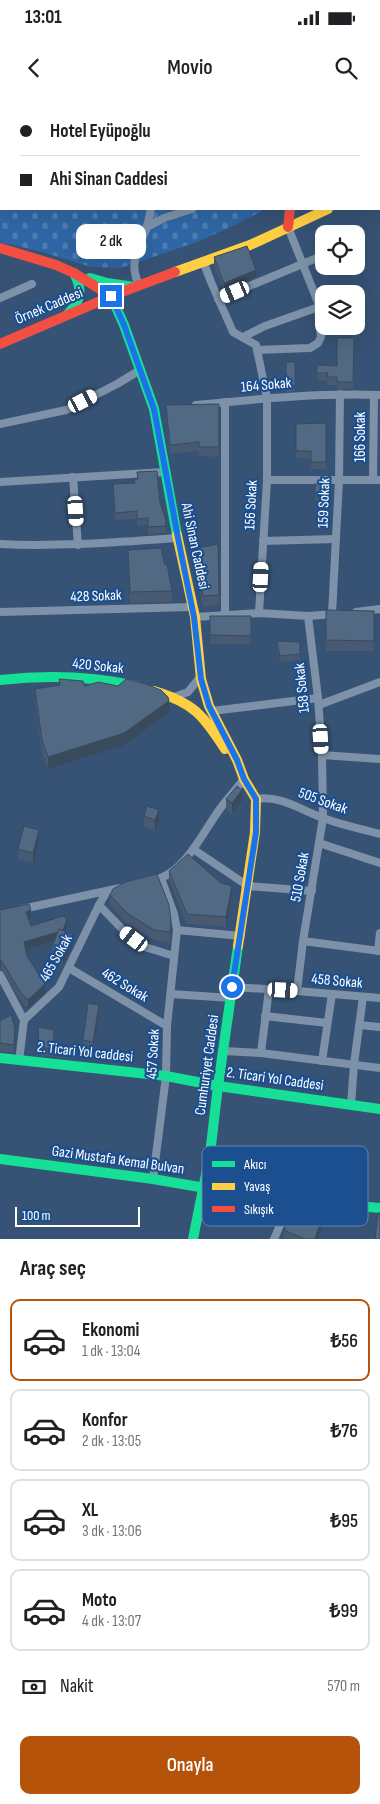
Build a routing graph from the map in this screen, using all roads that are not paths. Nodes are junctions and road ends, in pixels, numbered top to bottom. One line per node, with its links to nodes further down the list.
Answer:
1 (151, 210): 5 (street)
2 (189, 210): 5 (street)
3 (290, 210): 6 (main road)
4 (326, 210): 6 (main road, Örnek Caddesi)
5 (147, 227): 13 (street)
6 (288, 227): 9 (main road, Örnek Caddesi); 10 (street)
7 (0, 248): 11 (main road)
8 (315, 258): 10 (street)
9 (203, 260): 13 (main road, Örnek Caddesi); 17 (street)
10 (303, 263): 15 (street); 17 (street)
11 (74, 273): 13 (main road); 14 (main road); 19 (main road)
12 (32, 284): 16 (street)
13 (136, 286): 14 (main road, Örnek Caddesi)
14 (111, 296): 19 (main road, Örnek Caddesi); 24 (main road, Ahi Sinan Caddesi)
15 (315, 296)
16 (0, 298)
17 (218, 299): 21 (street)
18 (315, 305): 21 (street)
19 (68, 314): 22 (main road, Örnek Caddesi)
20 (321, 335): 23 (street)
21 (242, 337): 23 (street)
22 (1, 341)
23 (257, 350): 27 (street, 156 Sokak)
24 (140, 370): 30 (street); 31 (main road, Ahi Sinan Caddesi)
25 (340, 394): 26 (street, 164 Sokak); 27 (street, 164 Sokak); 34 (street, 159 Sokak)
26 (377, 395): 35 (street, 166 Sokak)
27 (267, 398): 28 (street, 164 Sokak); 33 (street, 156 Sokak)
28 (225, 402): 29 (street, 164 Sokak); 49 (street)
29 (190, 406)
30 (0, 424)
31 (165, 472): 32 (street); 37 (main road, Ahi Sinan Caddesi)
32 (73, 477): 36 (street); 41 (street)
33 (266, 480): 34 (street); 39 (street, 156 Sokak)
34 (339, 480): 35 (street); 38 (street, 159 Sokak)
35 (377, 480)
36 (0, 482)
37 (178, 538): 41 (street); 44 (main road, Ahi Sinan Caddesi)
38 (336, 539): 39 (street); 48 (street, 159 Sokak)
39 (263, 541): 46 (street, 156 Sokak)
40 (0, 544): 41 (street)
41 (78, 545)
42 (380, 609): 45 (street)
43 (0, 612): 44 (street, 428 Sokak)
44 (193, 612): 49 (street, 428 Sokak); 51 (main road, Ahi Sinan Caddesi)
45 (351, 612)
46 (259, 613): 49 (street, 428 Sokak); 50 (street, 428 Sokak)
47 (342, 613): 48 (street, 428 Sokak)
48 (332, 614): 50 (street, 428 Sokak)
49 (225, 615)
50 (308, 616): 55 (street, 158 Sokak)
51 (201, 676): 54 (street); 56 (main road, Ahi Sinan Caddesi)
52 (0, 680): 54 (main road, 420 Sokak)
53 (380, 682): 55 (street)
54 (174, 698): 59 (main road, 420 Sokak)
55 (318, 702): 56 (street); 57 (street, 158 Sokak)
56 (212, 711): 59 (main road, Ahi Sinan Caddesi)
57 (322, 755): 58 (street); 61 (street, 158 Sokak)
58 (380, 759)
59 (243, 777): 60 (main road, Ahi Sinan Caddesi); 64 (street)
60 (256, 799): 61 (street, 505 Sokak); 68 (main road, Cumhuriyet Caddesi)
61 (323, 818): 62 (street, 505 Sokak); 63 (street, 510 Sokak)
62 (380, 834)
63 (319, 843): 65 (street); 71 (street, 510 Sokak)
64 (193, 848): 66 (street); 68 (street)
65 (380, 863)
66 (162, 878): 67 (street); 74 (street, 457 Sokak)
67 (152, 880)
68 (248, 886): 71 (street); 76 (main road, Cumhuriyet Caddesi)
69 (126, 887): 70 (street)
70 (108, 891): 72 (street, 465 Sokak); 73 (street)
71 (312, 891): 77 (street, 510 Sokak)
72 (99, 905): 79 (street); 80 (street, 465 Sokak)
73 (10, 912)
74 (177, 930): 76 (street); 79 (street, 457 Sokak)
75 (380, 933): 78 (street)
76 (241, 936): 82 (main road, Cumhuriyet Caddesi)
77 (302, 941): 78 (street); 84 (street, 510 Sokak)
78 (379, 951)
79 (174, 956): 85 (street, 457 Sokak)
80 (69, 968): 91 (street, 465 Sokak); 94 (street, 462 Sokak)
81 (0, 975): 91 (street)
82 (232, 987): 83 (street, 458 Sokak); 88 (main road, Cumhuriyet Caddesi)
83 (269, 989): 84 (street, 458 Sokak); 90 (street)
84 (298, 991): 86 (street, 458 Sokak)
85 (171, 994): 88 (street); 94 (street, 457 Sokak)
86 (332, 994): 87 (street, 458 Sokak); 92 (street)
87 (363, 997): 89 (street, 458 Sokak); 93 (street)
88 (231, 998): 96 (main road, Cumhuriyet Caddesi)
89 (380, 998)
90 (265, 1016): 92 (street); 97 (street)
91 (24, 1020): 99 (street)
92 (328, 1023): 100 (street)
93 (359, 1025): 95 (street); 101 (street)
94 (168, 1026): 103 (street, 457 Sokak)
95 (380, 1027)
96 (224, 1051): 97 (street); 104 (main road, Cumhuriyet Caddesi)
97 (261, 1053): 100 (street)
98 (0, 1058): 99 (main road, 2. Ticari Yol caddesi)
99 (19, 1061): 103 (main road, 2. Ticari Yol caddesi)
100 (322, 1061): 101 (street)
101 (354, 1064): 102 (street); 105 (street)
102 (380, 1068)
103 (166, 1076): 104 (main road, 2. Ticari Yol Caddesi); 109 (street, 457 Sokak)
104 (218, 1086): 105 (main road, 2. Ticari Yol Caddesi); 107 (main road, Cumhuriyet Caddesi)
105 (351, 1105): 106 (main road, 2. Ticari Yol Caddesi)
106 (380, 1109)
107 (211, 1146)
108 (0, 1159): 109 (main road, Gazi Mustafa Kemal Bulvan)
109 (153, 1179): 110 (main road, Gazi Mustafa Kemal Bulvan)
110 (202, 1187)
111 (202, 1192): 113 (main road, Cumhuriyet Caddesi)
112 (280, 1226): 114 (street)
113 (193, 1239)
114 (274, 1239)

